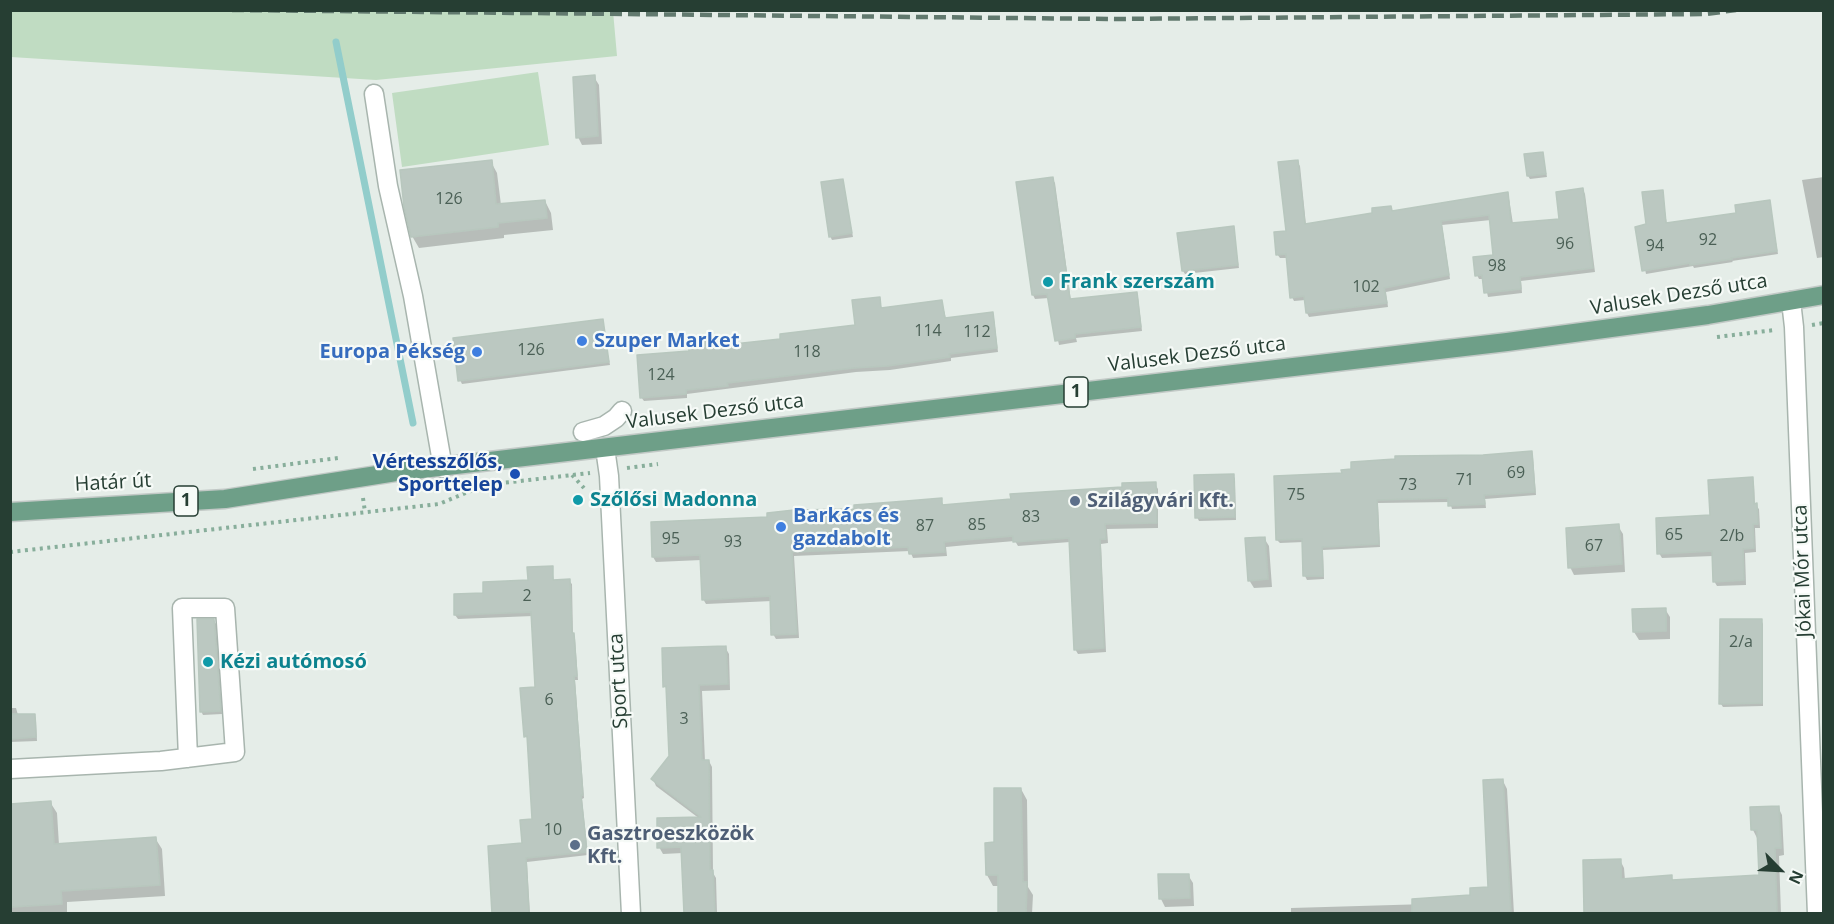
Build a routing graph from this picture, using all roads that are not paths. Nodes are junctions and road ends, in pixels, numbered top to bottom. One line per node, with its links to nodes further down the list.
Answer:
1 (374, 94): 7 (street)
2 (1824, 295): 3 (main road, Valusek Dezső utca / 1)
3 (1791, 301): 6 (main road, Valusek Dezső utca / 1); 13 (street, Jókai Mór utca)
4 (622, 411): 5 (street)
5 (583, 432)
6 (605, 448): 7 (main road, Valusek Dezső utca / 1); 12 (street, Sport utca)
7 (443, 468): 8 (main road, Valusek Dezső utca / 1)
8 (360, 477): 9 (main road, Határ út / 1)
9 (10, 512)
10 (188, 758): 10 (street); 11 (street)
11 (10, 769)
12 (631, 914)
13 (1817, 914)

